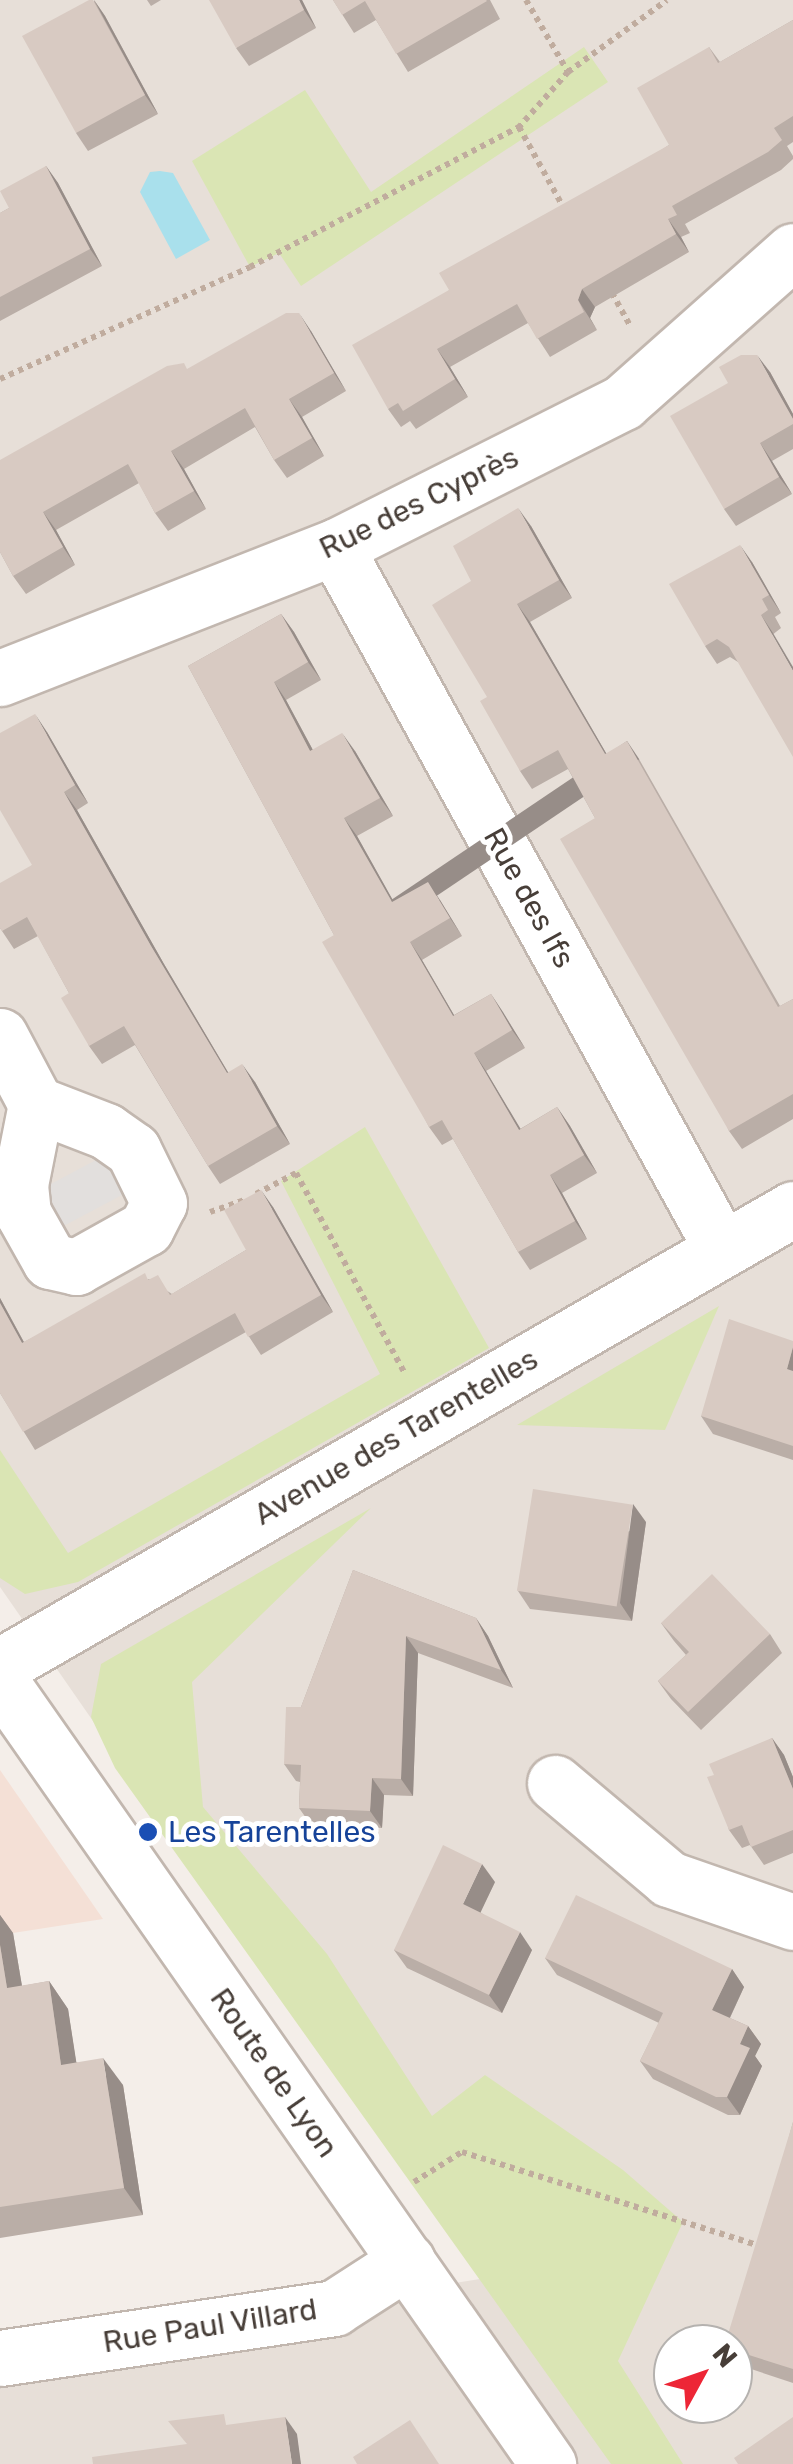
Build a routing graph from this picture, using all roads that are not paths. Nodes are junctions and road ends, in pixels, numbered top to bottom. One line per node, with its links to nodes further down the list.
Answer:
1 (784, 278): 2 (street, Rue des Cyprès)
2 (335, 547): 3 (street, Rue des Cyprès); 7 (street, Rue des Ifs)
3 (0, 678)
4 (0, 1036): 5 (street)
5 (36, 1104): 5 (street)
6 (793, 1209): 7 (street, Avenue des Tarentelles)
7 (722, 1249): 8 (street, Avenue des Tarentelles)
8 (0, 1666)
9 (0, 1682): 12 (street, Route de Lyon)
10 (555, 1783): 11 (street)
11 (793, 1922)
12 (407, 2261): 13 (street, Rue Paul Villard); 14 (street, Route de Lyon)
13 (0, 2358)
14 (548, 2464)

